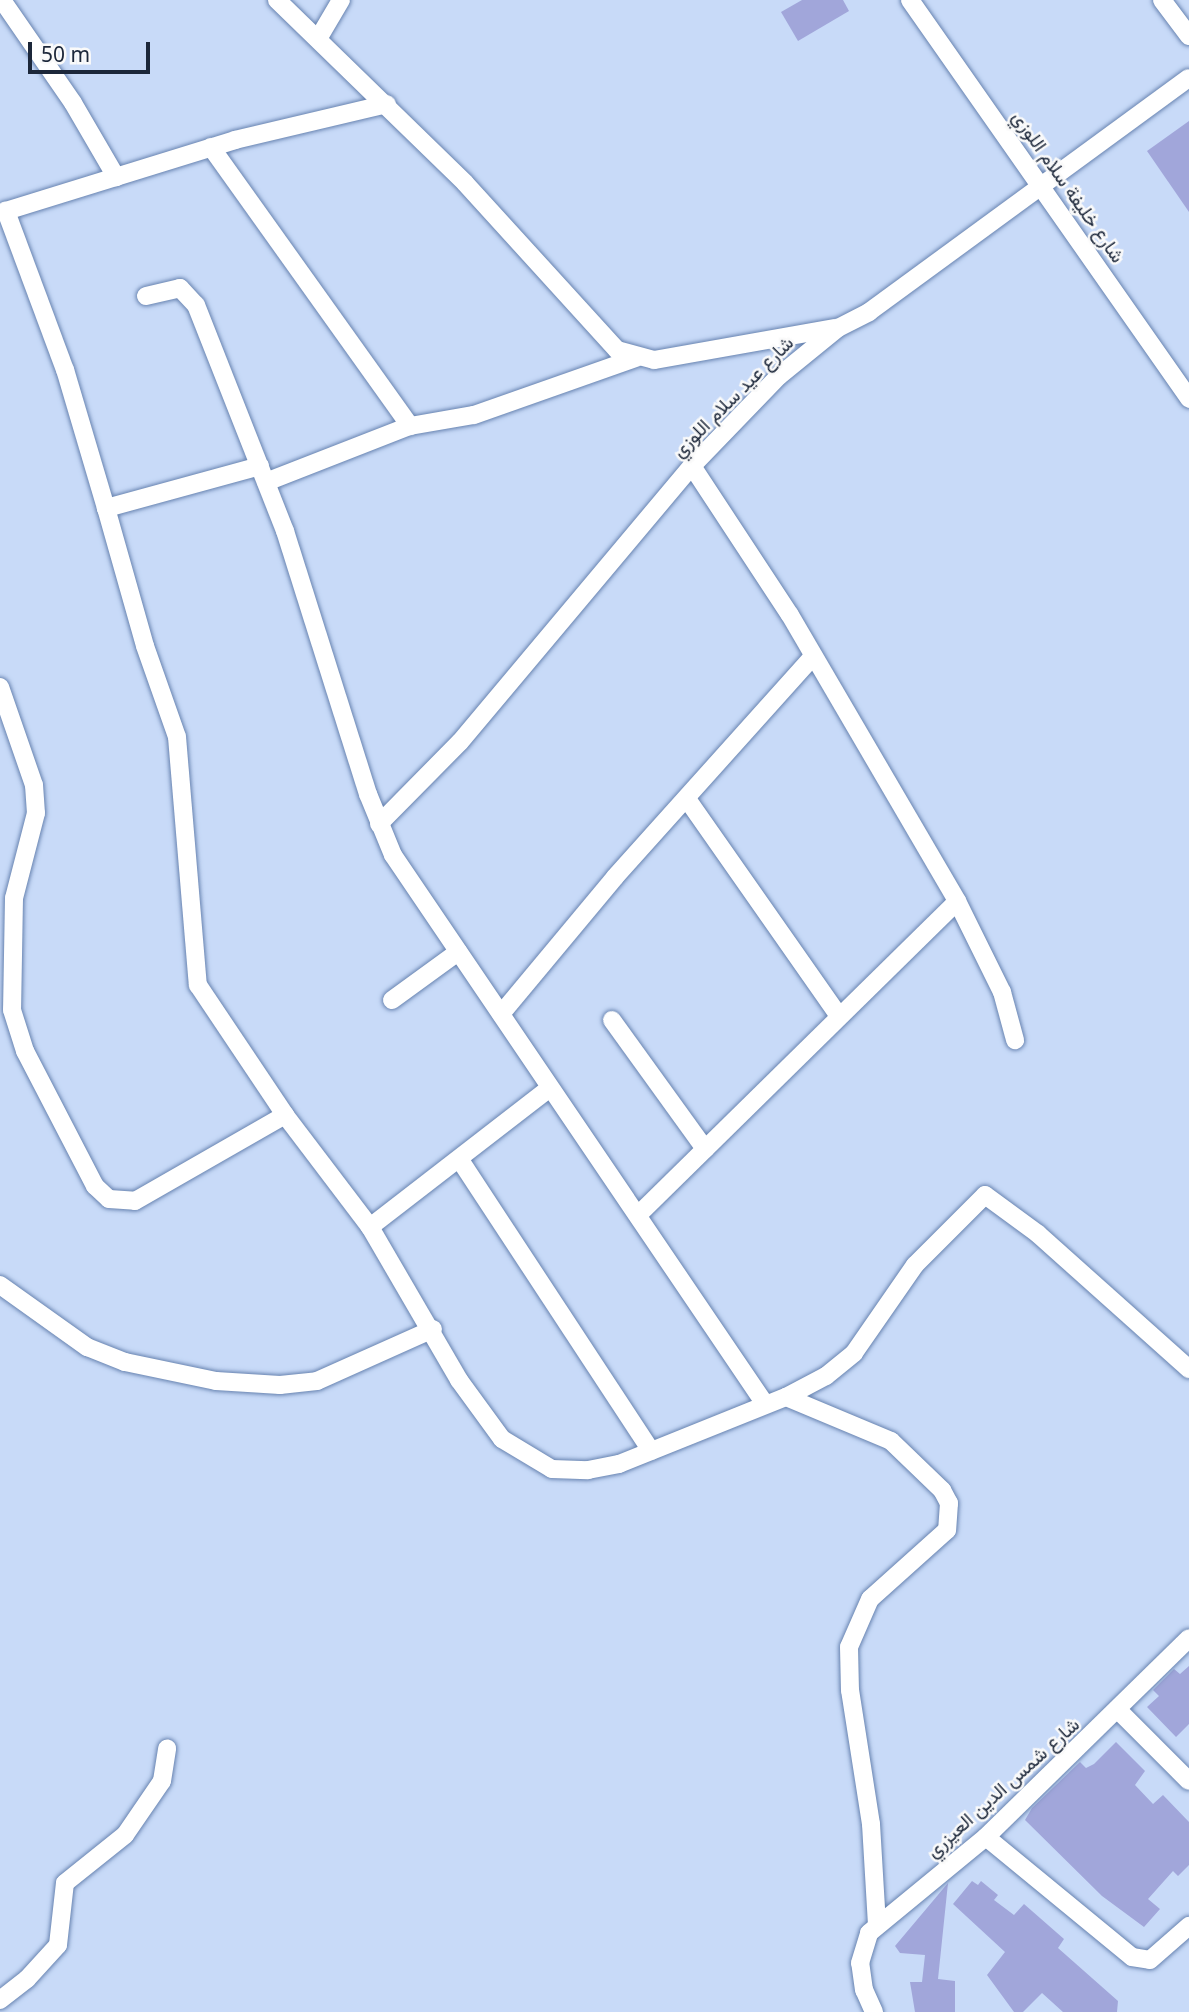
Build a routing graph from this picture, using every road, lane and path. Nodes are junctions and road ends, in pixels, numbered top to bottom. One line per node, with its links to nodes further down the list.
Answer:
1 (2, 0): 11 (street)
2 (277, 0): 7 (street)
3 (341, 0): 7 (street)
4 (910, 0): 12 (street, شارع خليفة سلام اللوزي)
5 (1162, 0): 6 (street)
6 (1189, 36)
7 (318, 38): 9 (street)
8 (1189, 78): 12 (street, شارع عيد سلام اللوزي)
9 (387, 104): 10 (street); 16 (street)
10 (211, 147): 11 (street); 18 (street)
11 (116, 177): 13 (street)
12 (1042, 186): 15 (street, شارع عيد سلام اللوزي); 17 (street, شارع خليفة سلام اللوزي)
13 (3, 212): 21 (street)
14 (146, 296): 20 (street)
15 (838, 328): 16 (street); 19 (street, شارع عيد سلام اللوزي)
16 (636, 358): 18 (street)
17 (1189, 400)
18 (410, 426): 20 (street)
19 (692, 466): 22 (street); 25 (street, شارع عيد سلام اللوزي)
20 (263, 474): 21 (street); 25 (street)
21 (106, 508): 34 (street)
22 (813, 656): 24 (street); 26 (street)
23 (0, 687): 34 (street)
24 (687, 799): 29 (street); 30 (street)
25 (379, 824): 27 (street)
26 (957, 901): 30 (street); 32 (street)
27 (458, 952): 28 (street); 29 (street)
28 (392, 1000)
29 (500, 1014): 33 (street)
30 (838, 1015): 35 (street)
31 (612, 1020): 35 (street)
32 (1015, 1041)
33 (550, 1088): 36 (street); 37 (street)
34 (285, 1115): 38 (street)
35 (705, 1149): 37 (street)
36 (460, 1160): 38 (street); 44 (street)
37 (639, 1214): 43 (street)
38 (370, 1227): 40 (street)
39 (0, 1285): 40 (street)
40 (433, 1329): 44 (street)
41 (1189, 1369): 42 (street)
42 (786, 1397): 43 (street); 50 (street)
43 (765, 1404): 44 (street)
44 (651, 1451)
45 (1189, 1638): 46 (street, شارع شمس الدين العيزري)
46 (1118, 1710): 48 (street); 49 (street, شارع شمس الدين العيزري)
47 (167, 1748): 52 (street)
48 (1189, 1781)
49 (986, 1836): 50 (street, شارع شمس الدين العيزري); 51 (street)
50 (877, 1924): 53 (street, شارع شمس الدين العيزري)
51 (1189, 1926)
52 (0, 2000)
53 (874, 2012)

